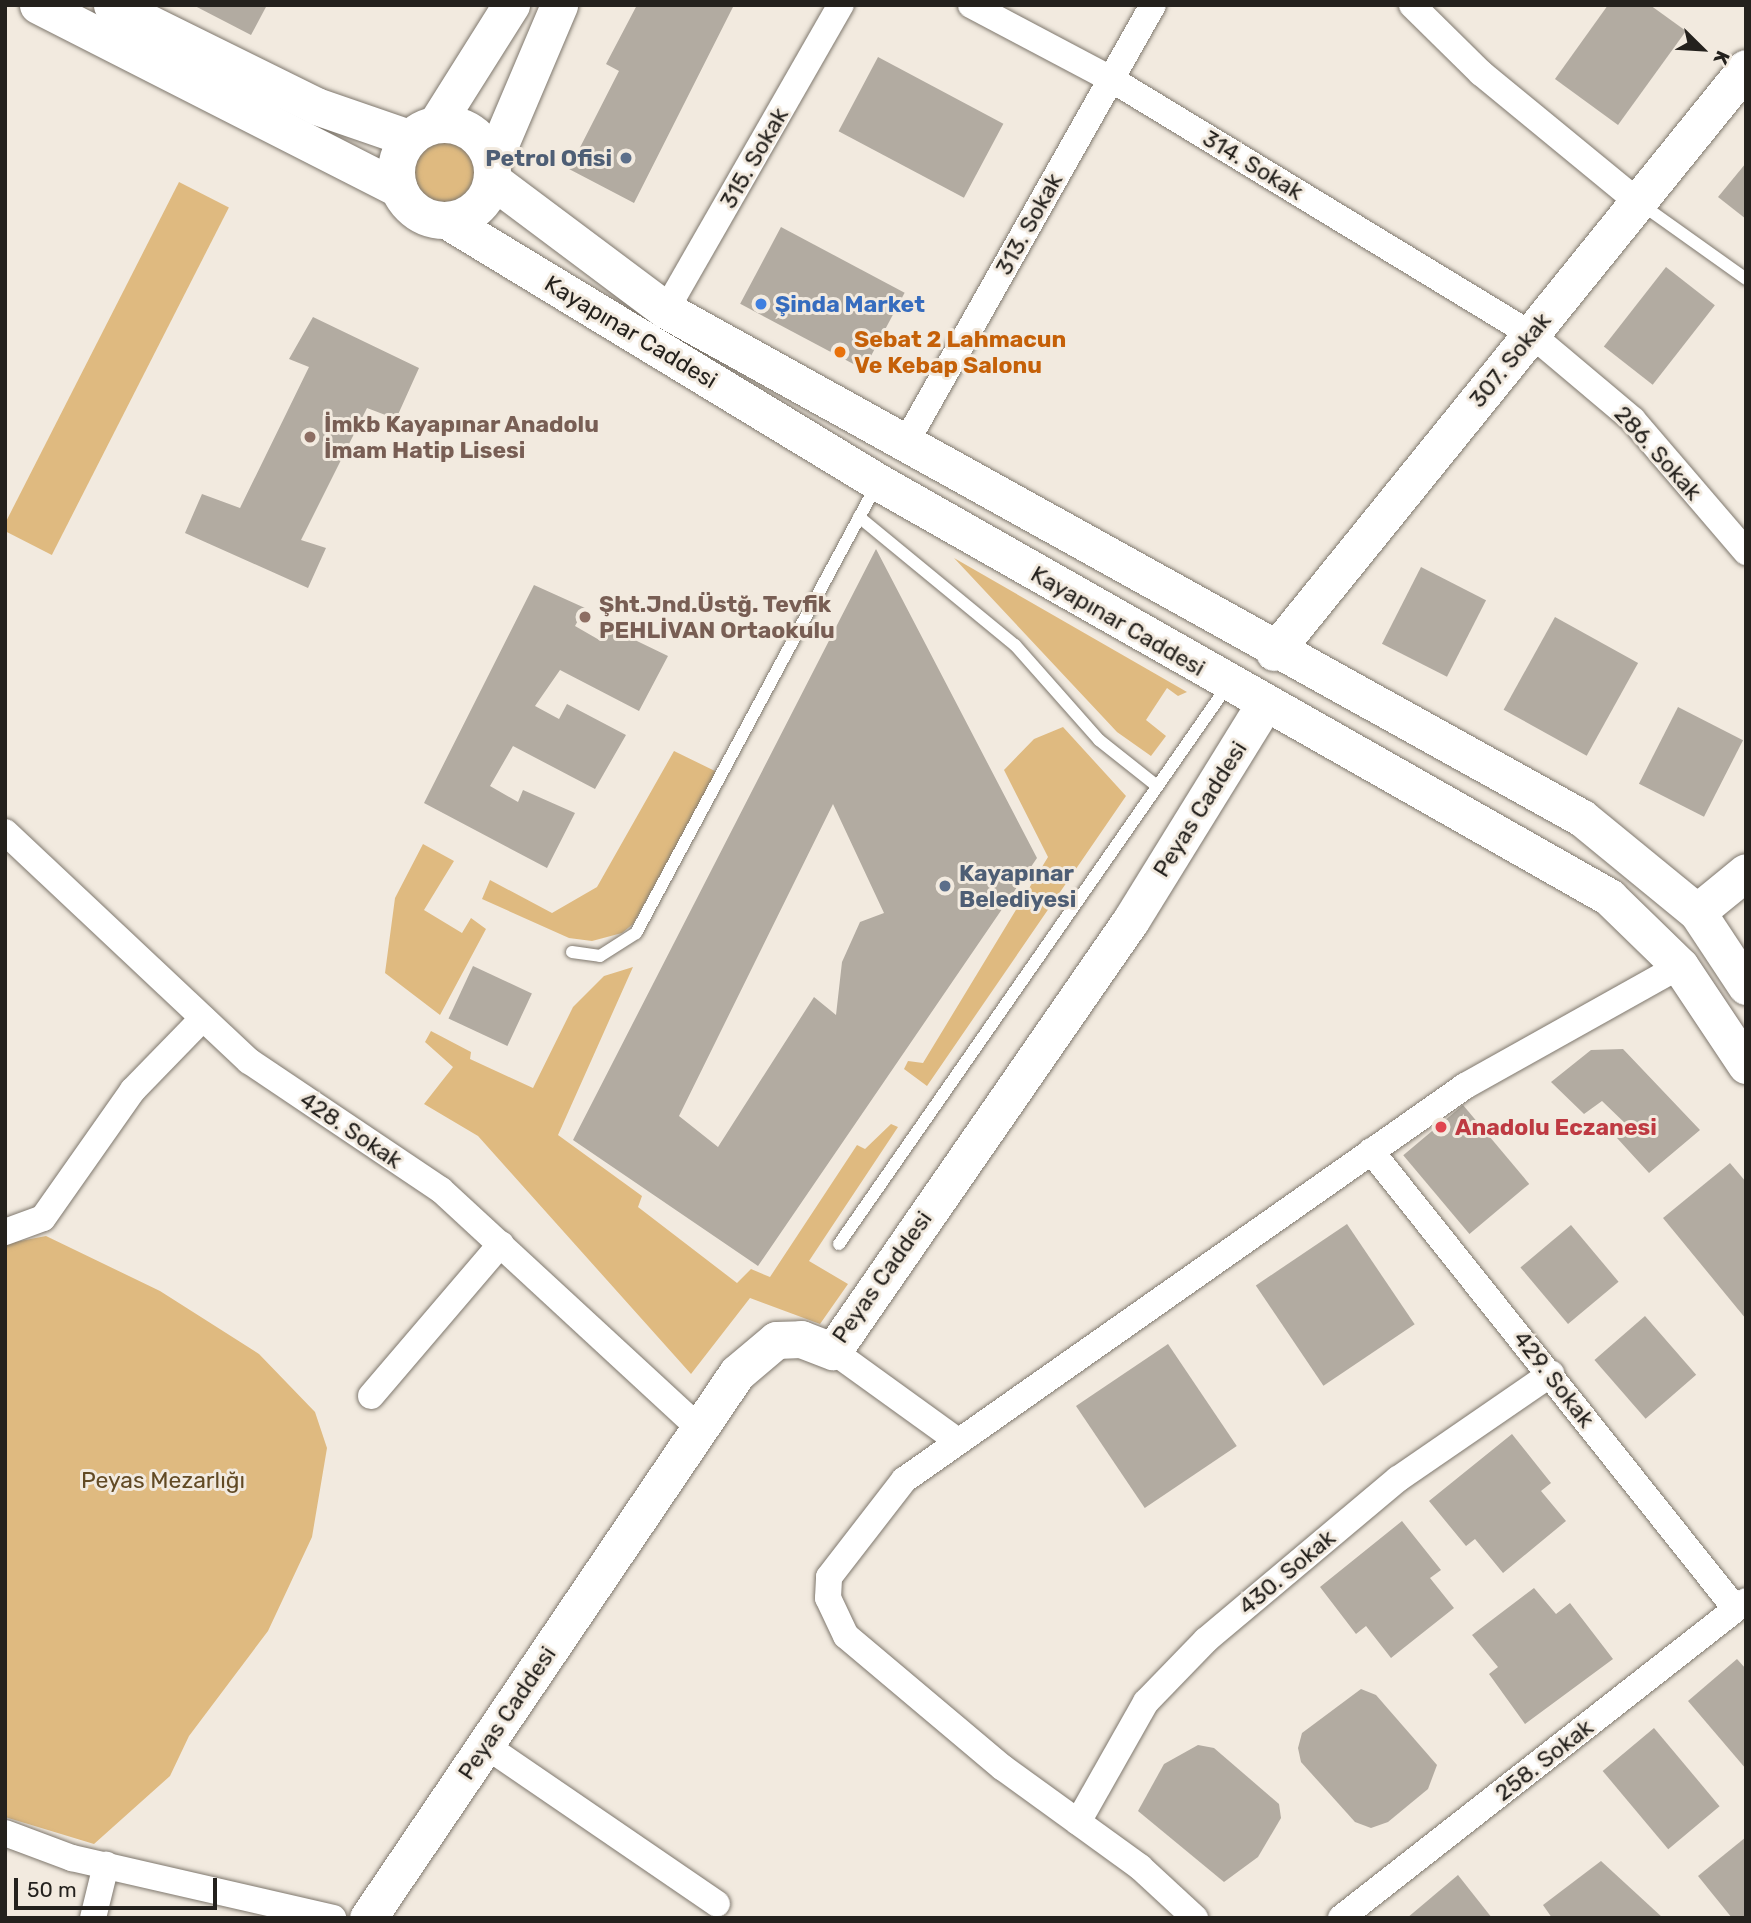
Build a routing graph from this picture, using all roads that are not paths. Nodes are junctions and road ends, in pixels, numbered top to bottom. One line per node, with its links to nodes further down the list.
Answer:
1 (38, 5): 13 (main road)
2 (112, 5): 11 (main road)
3 (511, 5): 11 (main road)
4 (559, 5): 12 (main road)
5 (841, 5): 17 (street, 315. Sokak)
6 (971, 5): 10 (street, 314. Sokak)
7 (1153, 5): 10 (street, 313. Sokak)
8 (1412, 5): 14 (street)
9 (1746, 68): 14 (main road, 307. Sokak)
10 (1111, 79): 18 (street, 314. Sokak); 19 (street, 313. Sokak)
11 (423, 131): 12 (main road); 13 (main road)
12 (492, 172): 15 (main road); 17 (main road, Kayapınar Caddesi)
13 (399, 189): 15 (main road)
14 (1638, 202): 16 (lane); 18 (main road, 307. Sokak)
15 (448, 220): 20 (main road, Kayapınar Caddesi)
16 (1746, 279)
17 (666, 310): 19 (main road, Kayapınar Caddesi)
18 (1531, 334): 22 (street, 286. Sokak); 23 (main road, 307. Sokak)
19 (905, 443): 23 (main road, Kayapınar Caddesi)
20 (878, 482): 21 (lane); 24 (main road, Kayapınar Caddesi)
21 (859, 517): 26 (lane); 30 (lane)
22 (1746, 552)
23 (1274, 652): 29 (main road, Kayapınar Caddesi)
24 (1228, 685): 25 (main road, Kayapınar Caddesi); 26 (lane)
25 (1264, 705): 31 (main road, Kayapınar Caddesi); 39 (main road, Peyas Caddesi)
26 (1157, 786): 38 (lane)
27 (9, 845): 33 (street, 428. Sokak)
28 (1746, 872): 29 (main road)
29 (1697, 912): 32 (main road, Kayapınar Caddesi)
30 (572, 952)
31 (1680, 966): 34 (main road, Kayapınar Caddesi); 35 (street)
32 (1746, 986)
33 (203, 1018): 36 (street); 37 (street, 428. Sokak)
34 (1746, 1065)
35 (1371, 1151): 40 (street, 429. Sokak); 43 (street)
36 (5, 1232)
37 (501, 1244): 41 (street); 42 (street, 428. Sokak)
38 (839, 1244)
39 (833, 1351): 42 (main road, Peyas Caddesi); 43 (street)
40 (1551, 1374): 44 (street, 429. Sokak); 46 (street, 430. Sokak)
41 (371, 1396)
42 (698, 1427): 45 (main road, Peyas Caddesi)
43 (958, 1441): 46 (street)
44 (1740, 1605): 54 (street, 258. Sokak)
45 (485, 1745): 49 (street); 52 (main road, Peyas Caddesi)
46 (1078, 1822): 53 (street)
47 (5, 1833): 48 (street)
48 (106, 1865): 50 (street); 51 (street)
49 (717, 1904)
50 (93, 1918)
51 (333, 1918)
52 (368, 1918)
53 (1195, 1918)
54 (1341, 1918)

